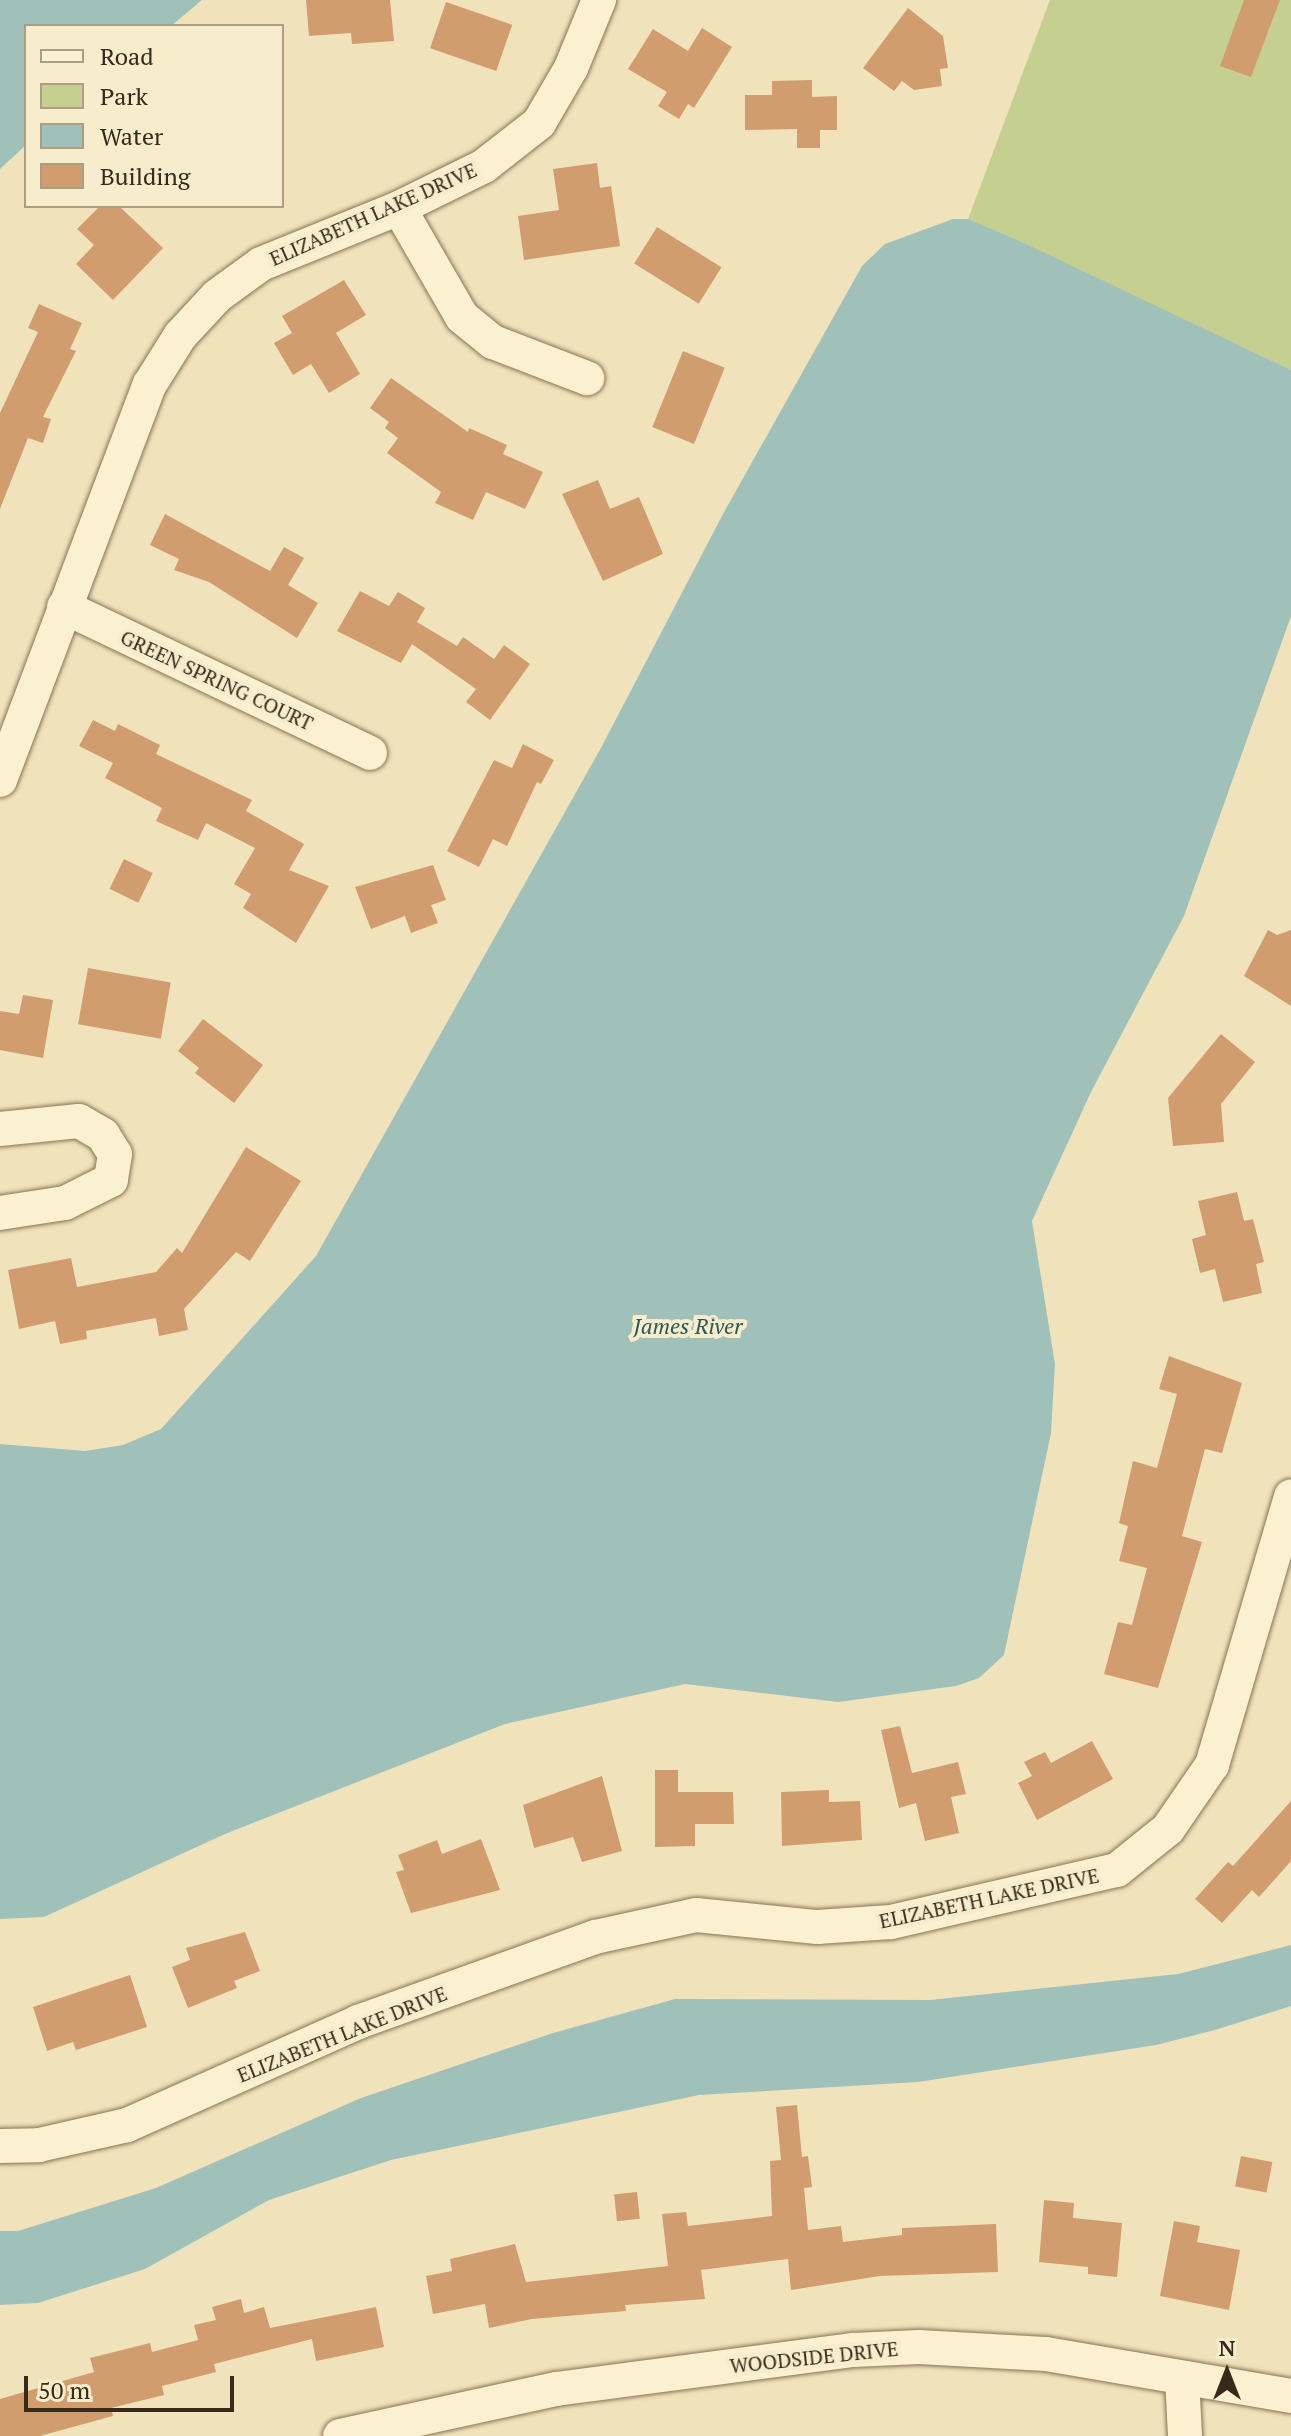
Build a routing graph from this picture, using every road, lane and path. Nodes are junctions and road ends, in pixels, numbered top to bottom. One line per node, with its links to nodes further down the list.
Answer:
1 (599, 0): 2 (street, ELIZABETH LAKE DRIVE)
2 (399, 208): 3 (street); 4 (street, ELIZABETH LAKE DRIVE)
3 (587, 378)
4 (64, 607): 5 (street, GREEN SPRING COURT); 6 (street, ELIZABETH LAKE DRIVE)
5 (370, 753)
6 (0, 780)
7 (0, 1129): 8 (street)
8 (0, 1213)
9 (1291, 1496): 10 (street, ELIZABETH LAKE DRIVE)
10 (1277, 1601): 11 (street, ELIZABETH LAKE DRIVE)
11 (0, 2146)
12 (1182, 2378): 13 (street, WOODSIDE DRIVE); 14 (street, WOODSIDE DRIVE); 15 (street)
13 (1291, 2396)
14 (340, 2436)
15 (1185, 2436)

